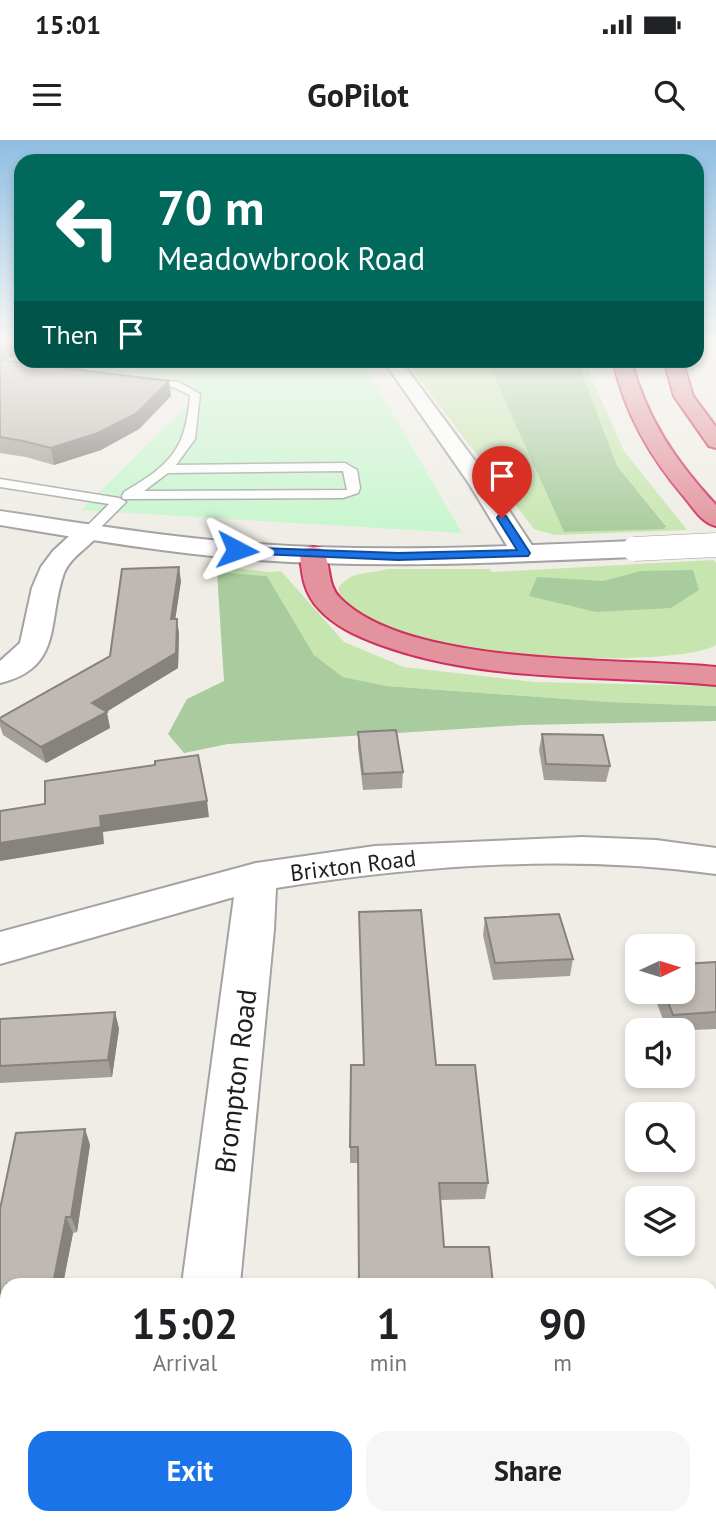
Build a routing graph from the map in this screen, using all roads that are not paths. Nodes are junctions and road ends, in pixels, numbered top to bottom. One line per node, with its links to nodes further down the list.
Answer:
1 (193, 406): 7 (lane)
2 (424, 406): 14 (street)
3 (635, 406): 6 (highway)
4 (691, 406): 5 (highway)
5 (716, 442)
6 (661, 454): 11 (highway); 13 (highway)
7 (164, 469): 9 (lane); 9 (lane)
8 (0, 483): 9 (lane)
9 (124, 499): 12 (lane)
10 (0, 518): 12 (street)
11 (716, 519)
12 (88, 532): 15 (street); 18 (street)
13 (716, 547): 14 (street, bridge)
14 (524, 553): 15 (street)
15 (313, 555): 17 (highway)
16 (716, 658): 17 (highway)
17 (595, 667): 19 (highway)
18 (0, 674)
19 (716, 676)
20 (716, 861): 21 (street, Brixton Road)
21 (256, 877): 22 (street, Brixton Road); 23 (street, Brompton Road)
22 (0, 948)
23 (212, 1278)

